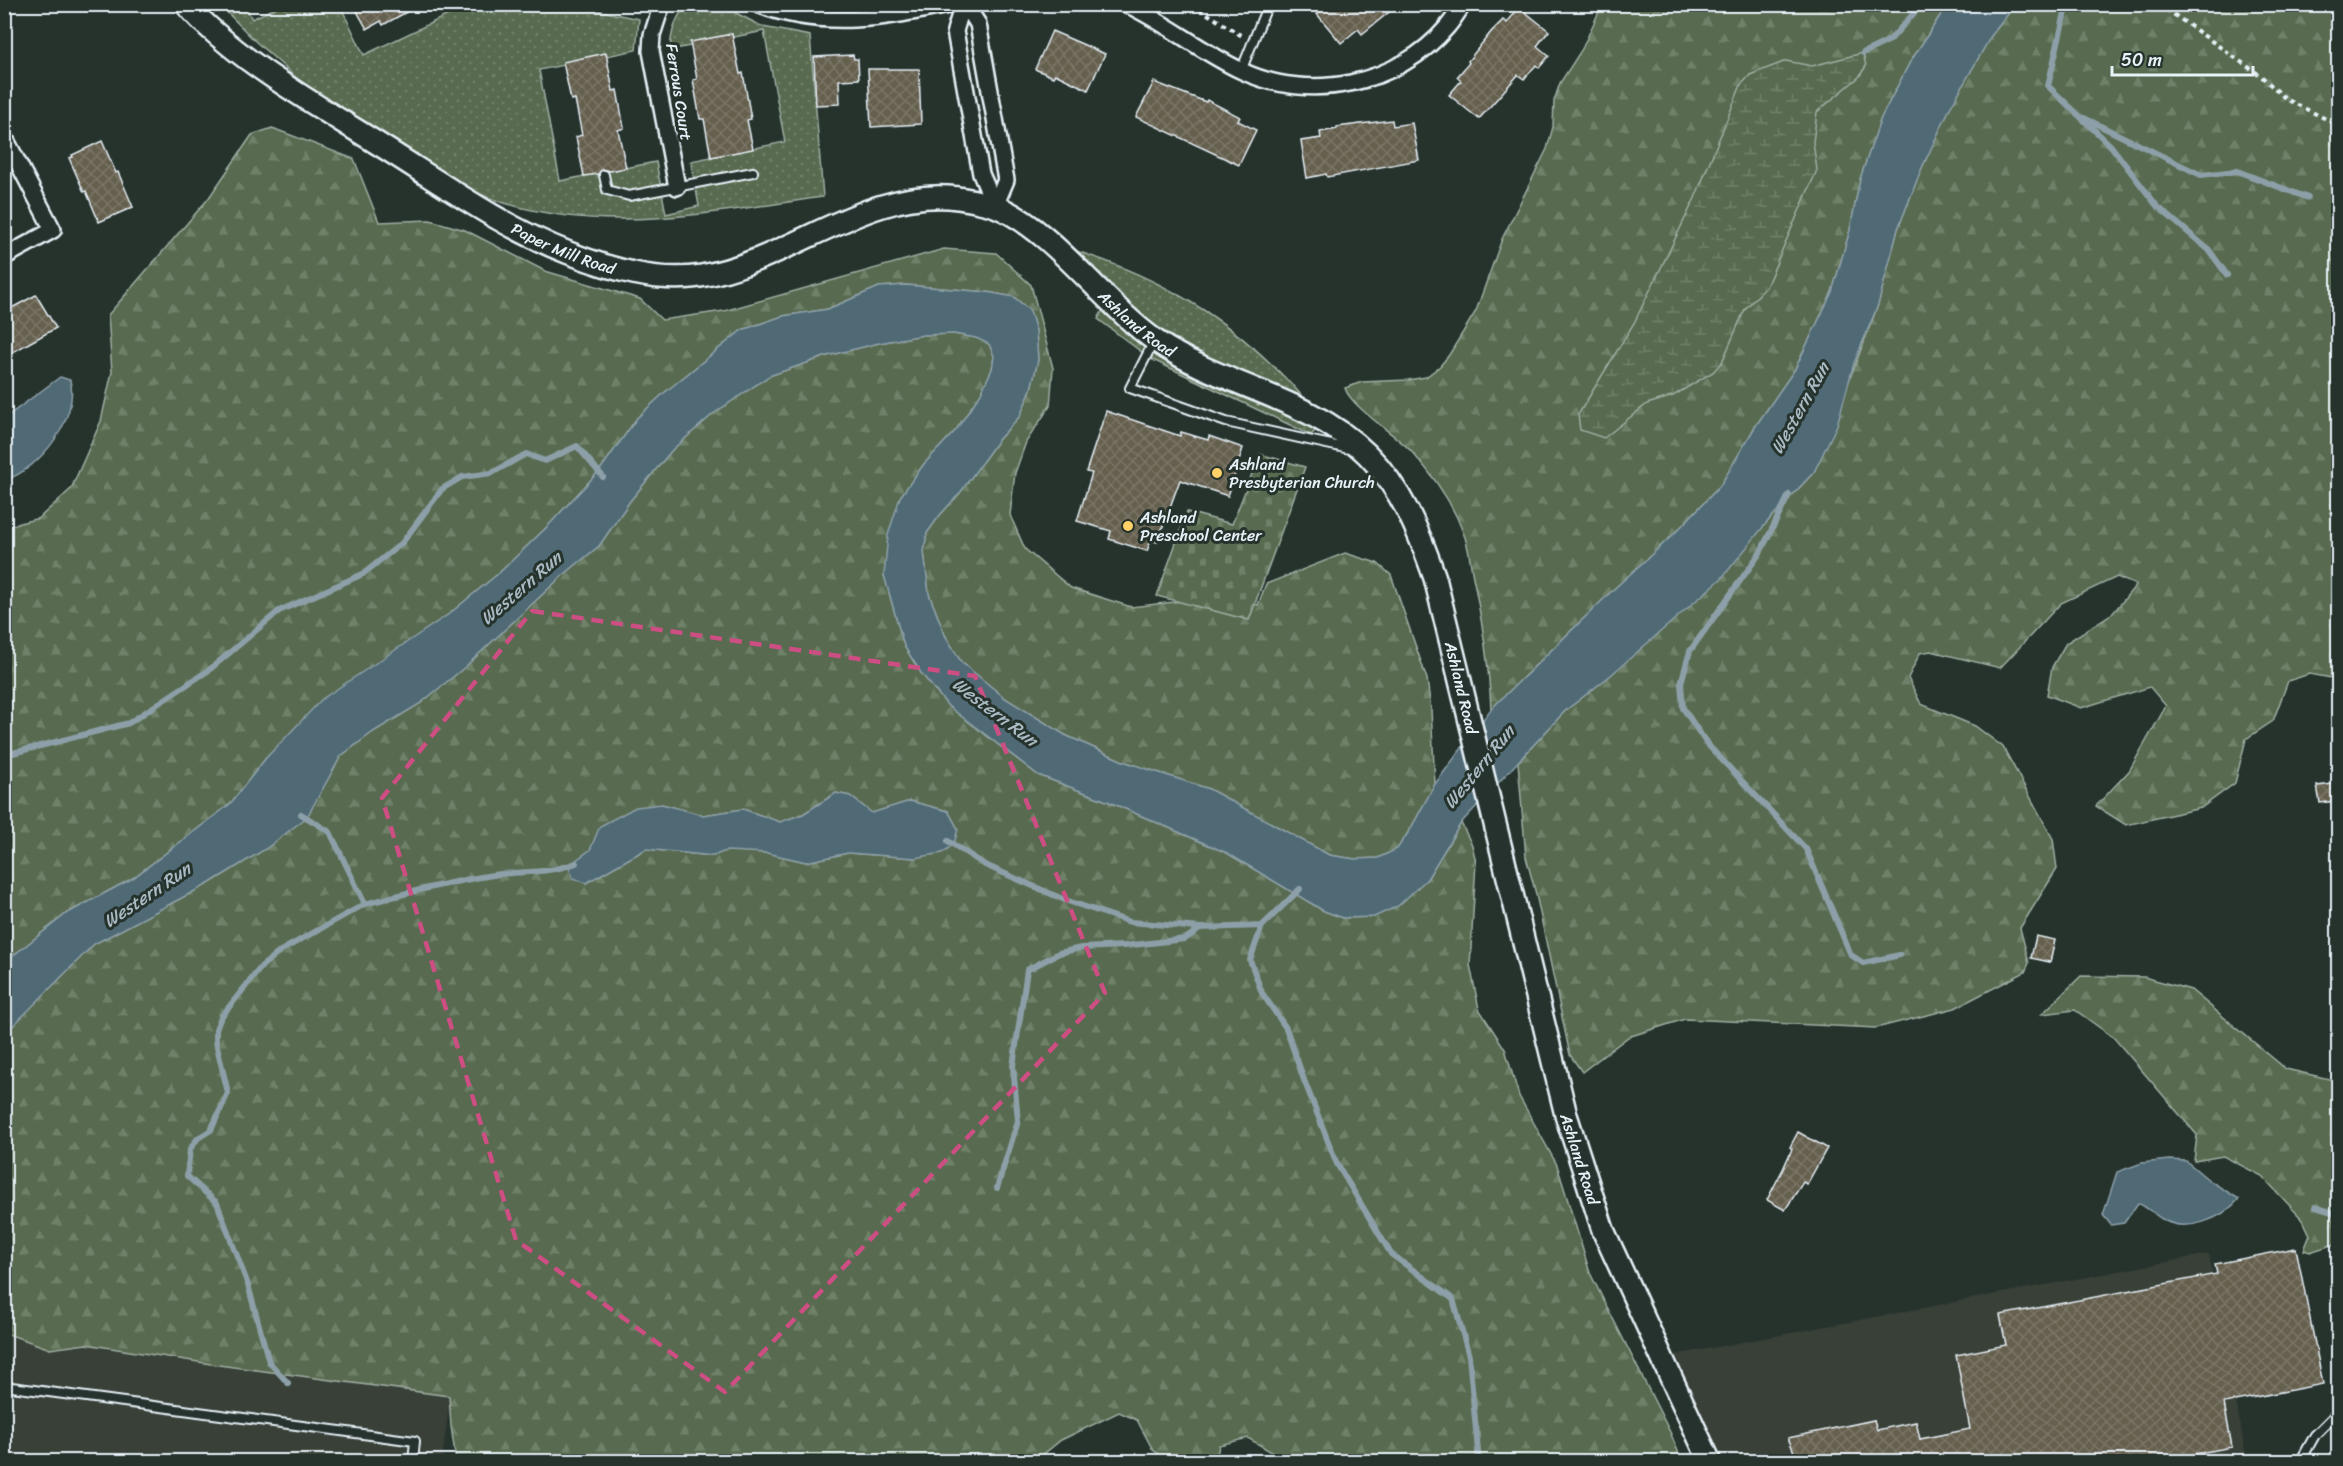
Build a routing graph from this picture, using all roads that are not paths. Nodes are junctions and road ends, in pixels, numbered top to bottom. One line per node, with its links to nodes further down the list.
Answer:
1 (186, 4): 14 (main road, Paper Mill Road)
2 (662, 4): 13 (street, Ferrous Court)
3 (757, 4): 4 (street)
4 (953, 4)
5 (964, 4): 14 (street); 14 (street)
6 (1126, 4): 9 (street)
7 (1269, 4): 9 (lane)
8 (1463, 4): 9 (street)
9 (1241, 71)
10 (4, 136): 15 (street)
11 (753, 172): 13 (lane)
12 (604, 175): 13 (lane)
13 (677, 187)
14 (995, 206): 16 (main road, Ashland Road)
15 (4, 257)
16 (1155, 340): 17 (main road, Ashland Road); 17 (lane)
17 (1365, 452): 21 (main road, Ashland Road)
18 (4, 1386): 20 (lane)
19 (2338, 1412): 22 (lane)
20 (413, 1461)
21 (1710, 1461)
22 (2300, 1461)

